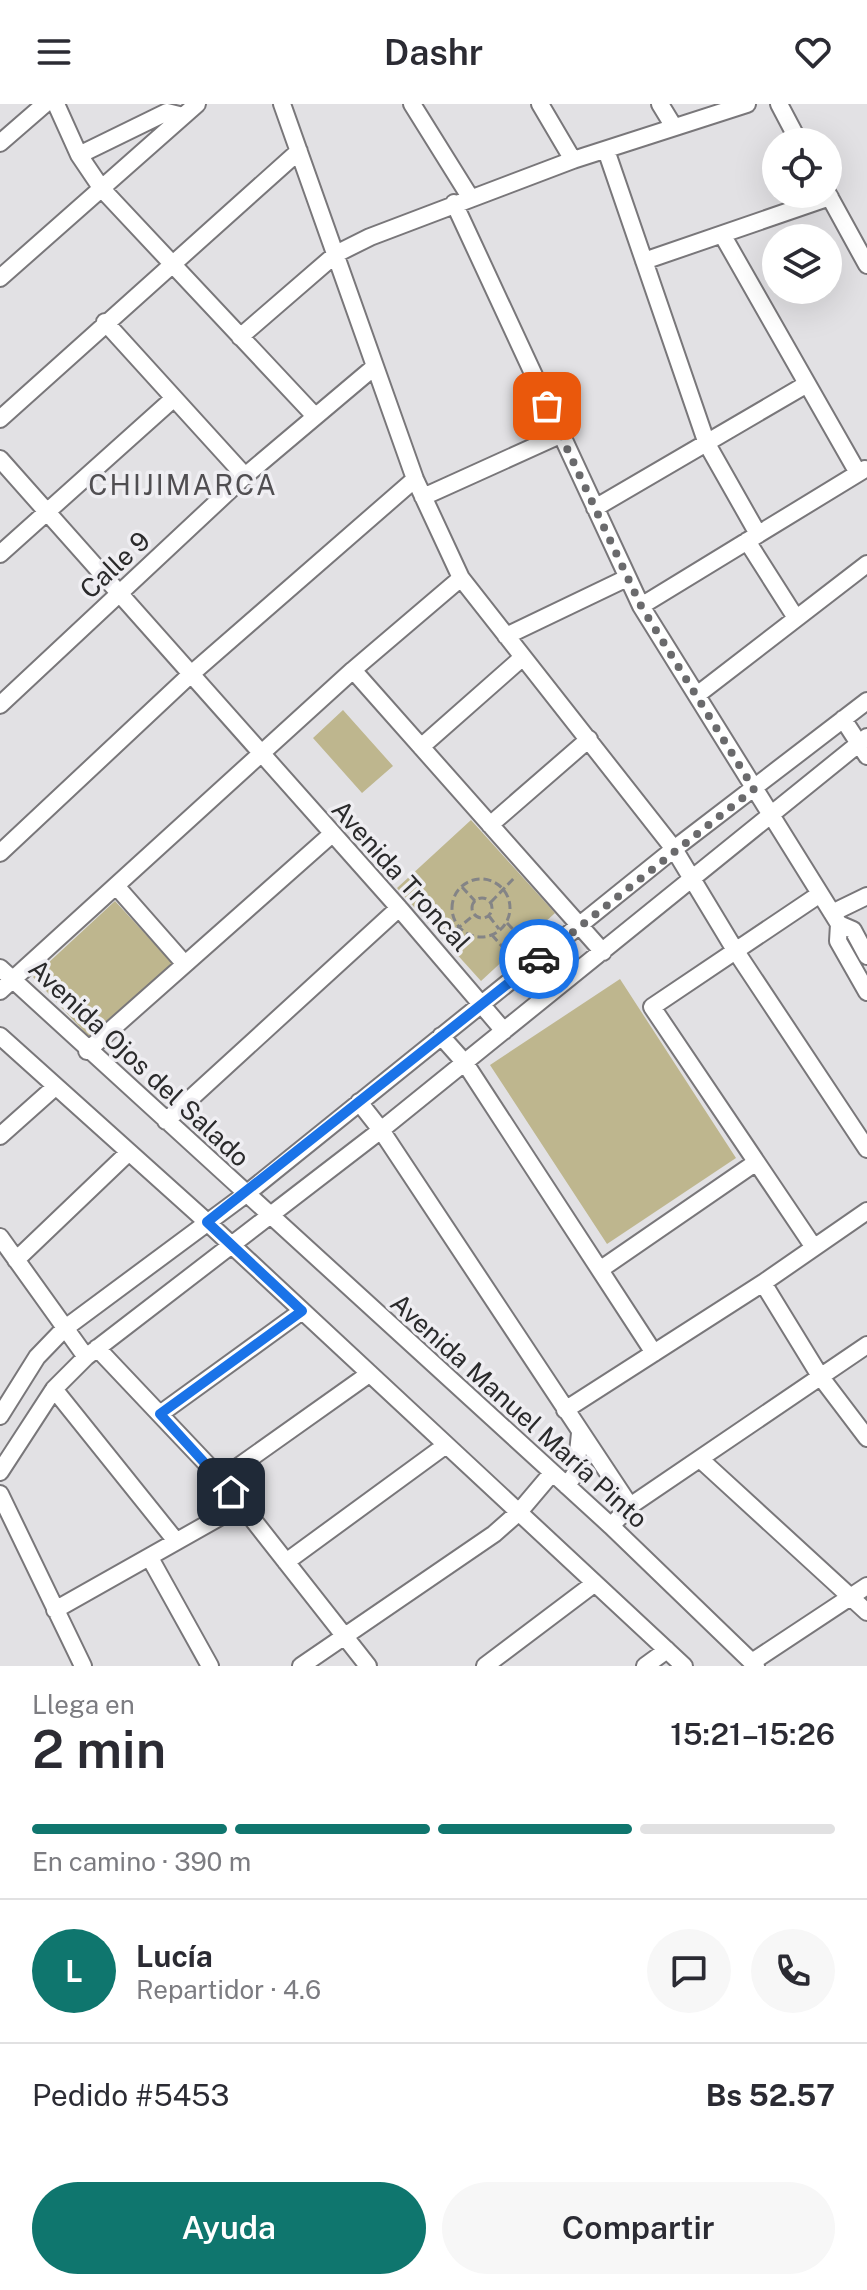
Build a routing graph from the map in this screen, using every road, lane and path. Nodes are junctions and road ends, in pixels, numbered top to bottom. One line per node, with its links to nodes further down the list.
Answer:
1 (45, 104): 13 (street)
2 (56, 104): 16 (street)
3 (197, 104): 10 (street)
4 (282, 104): 15 (street)
5 (412, 104): 19 (street)
6 (540, 104): 17 (street)
7 (660, 104): 11 (street)
8 (747, 104): 11 (street)
9 (779, 104): 12 (street)
10 (183, 116): 16 (street); 18 (street)
11 (674, 127): 14 (street)
12 (792, 128)
13 (0, 143)
14 (606, 150): 17 (street); 24 (street)
15 (299, 151): 23 (street); 26 (street)
16 (79, 155): 18 (street)
17 (573, 160): 19 (street)
18 (102, 189): 26 (street); 27 (street)
19 (462, 200): 23 (street); 35 (street)
20 (797, 208): 22 (street)
21 (836, 208): 25 (street)
22 (723, 236): 24 (street); 31 (street)
23 (336, 254): 29 (street); 30 (street)
24 (644, 261): 36 (street)
25 (867, 265)
26 (170, 266): 28 (street); 29 (street)
27 (0, 278)
28 (105, 322): 32 (street); 34 (street)
29 (240, 337): 33 (street)
30 (373, 368): 33 (street, Calle 9); 40 (street)
31 (807, 384): 36 (street); 38 (street)
32 (173, 399): 39 (street); 43 (street)
33 (314, 415): 39 (street, Calle 9)
34 (0, 419)
35 (560, 435): 41 (street); 42 (street)
36 (707, 444): 42 (street); 44 (street)
37 (0, 459): 43 (street, Avenida Troncal)
38 (862, 471): 44 (street)
39 (245, 476): 49 (street, Calle 9)
40 (415, 479): 41 (street); 55 (street)
41 (423, 497): 47 (street)
42 (595, 508): 48 (street)
43 (47, 512): 45 (street); 49 (street, Avenida Troncal)
44 (752, 538): 50 (street); 51 (street)
45 (0, 554)
46 (867, 564): 51 (street)
47 (461, 578): 52 (street); 54 (street)
48 (627, 578): 50 (street); 52 (street)
49 (119, 595): 55 (street, Avenida Troncal); 58 (street, Calle 9)
50 (641, 606): 56 (street)
51 (796, 618): 56 (street)
52 (506, 636): 53 (street)
53 (523, 657): 60 (street); 62 (street)
54 (353, 670): 62 (street); 63 (street)
55 (190, 675): 63 (street, Avenida Troncal); 69 (street)
56 (697, 695): 64 (street)
57 (867, 701): 59 (street)
58 (0, 705)
59 (843, 719): 61 (street); 64 (street)
60 (589, 739): 66 (street); 68 (street)
61 (864, 745): 65 (street)
62 (421, 747): 66 (street)
63 (259, 754): 67 (street, Avenida Troncal); 72 (street)
64 (754, 789): 65 (street); 68 (street)
65 (770, 813): 71 (street); 75 (street)
66 (490, 825): 70 (street)
67 (332, 834): 79 (street, Avenida Troncal); 93 (street)
68 (674, 849): 71 (street); 84 (street)
69 (0, 853)
70 (527, 865): 74 (path); 84 (street)
71 (691, 880): 89 (street); 90 (street)
72 (117, 887): 93 (street); 95 (street)
73 (462, 887): 74 (path); 77 (path); 85 (path)
74 (503, 890): 78 (path); 83 (path)
75 (820, 894): 82 (street); 89 (street)
76 (867, 896): 82 (street)
77 (475, 901): 78 (path); 80 (path)
78 (491, 902): 81 (path)
79 (399, 908): 88 (street, Avenida Troncal); 105 (street)
80 (474, 914): 81 (path); 85 (path)
81 (489, 916): 86 (path)
82 (835, 919): 91 (street); 96 (street)
83 (506, 922): 86 (path); 92 (path)
84 (582, 925): 90 (street); 92 (street)
85 (459, 927): 87 (path); 88 (path)
86 (500, 930): 87 (path)
87 (492, 935): 94 (path)
88 (434, 949): 97 (street, Avenida Troncal)
89 (735, 950): 108 (street); 110 (street)
90 (603, 952): 98 (street)
91 (867, 956)
92 (540, 958): 94 (street)
93 (183, 962): 101 (street)
94 (524, 971): 97 (street)
95 (4, 979): 101 (street, Avenida Ojos del Salado)
96 (867, 992)
97 (481, 1004): 98 (street, Avenida Troncal); 100 (street)
98 (504, 1031): 102 (street)
99 (0, 1036): 103 (street)
100 (441, 1036): 102 (street); 104 (street)
101 (87, 1051): 105 (street, Avenida Ojos del Salado)
102 (465, 1063): 106 (street); 119 (street)
103 (55, 1087): 107 (street); 109 (street)
104 (359, 1102): 106 (street); 111 (street)
105 (166, 1121): 111 (street, Avenida Ojos del Salado)
106 (381, 1130): 113 (street); 129 (street)
107 (0, 1136)
108 (867, 1149)
109 (128, 1153): 114 (street); 118 (street)
110 (755, 1163): 117 (street); 119 (street)
111 (246, 1194): 113 (street, Avenida Manuel María Pinto); 114 (street)
112 (867, 1211): 117 (street)
113 (270, 1217): 116 (street); 137 (street, Avenida Manuel María Pinto)
114 (207, 1222): 116 (street); 122 (street)
115 (0, 1237): 118 (street)
116 (233, 1246): 121 (street); 124 (street)
117 (813, 1246): 120 (street)
118 (16, 1260): 122 (street)
119 (601, 1269): 125 (street)
120 (763, 1283): 125 (street); 127 (street)
121 (302, 1311): 126 (street); 130 (street)
122 (64, 1329): 124 (street); 131 (street)
123 (867, 1345): 127 (street)
124 (92, 1353): 128 (street); 130 (street)
125 (654, 1353): 129 (street)
126 (369, 1374): 134 (street); 138 (street)
127 (820, 1376): 133 (street); 135 (street)
128 (54, 1389): 136 (street); 145 (street)
129 (565, 1410): 132 (street)
130 (160, 1414): 138 (street)
131 (0, 1416)
132 (580, 1433): 139 (street); 142 (street)
133 (867, 1438)
134 (446, 1445): 143 (street); 147 (street)
135 (700, 1459): 142 (street); 150 (street)
136 (0, 1472)
137 (552, 1473): 139 (street, Avenida Manuel María Pinto); 143 (street)
138 (221, 1479): 141 (street)
139 (567, 1486): 144 (street, Avenida Manuel María Pinto)
140 (0, 1494): 151 (street)
141 (241, 1505): 145 (street); 147 (street)
142 (630, 1506): 144 (street)
143 (519, 1512): 148 (street); 153 (street)
144 (611, 1526): 155 (street, Avenida Manuel María Pinto)
145 (176, 1541): 146 (street)
146 (150, 1558): 151 (street); 157 (street)
147 (286, 1562): 153 (street)
148 (595, 1583): 154 (street); 160 (street)
149 (867, 1586): 150 (street)
150 (851, 1596): 152 (street); 155 (street)
151 (55, 1610): 156 (street)
152 (867, 1612)
153 (345, 1638): 158 (street); 159 (street)
154 (667, 1650): 161 (street); 162 (street)
155 (754, 1664)
156 (83, 1666)
157 (210, 1666)
158 (301, 1666)
159 (368, 1666)
160 (485, 1666)
161 (645, 1666)
162 (684, 1666)

